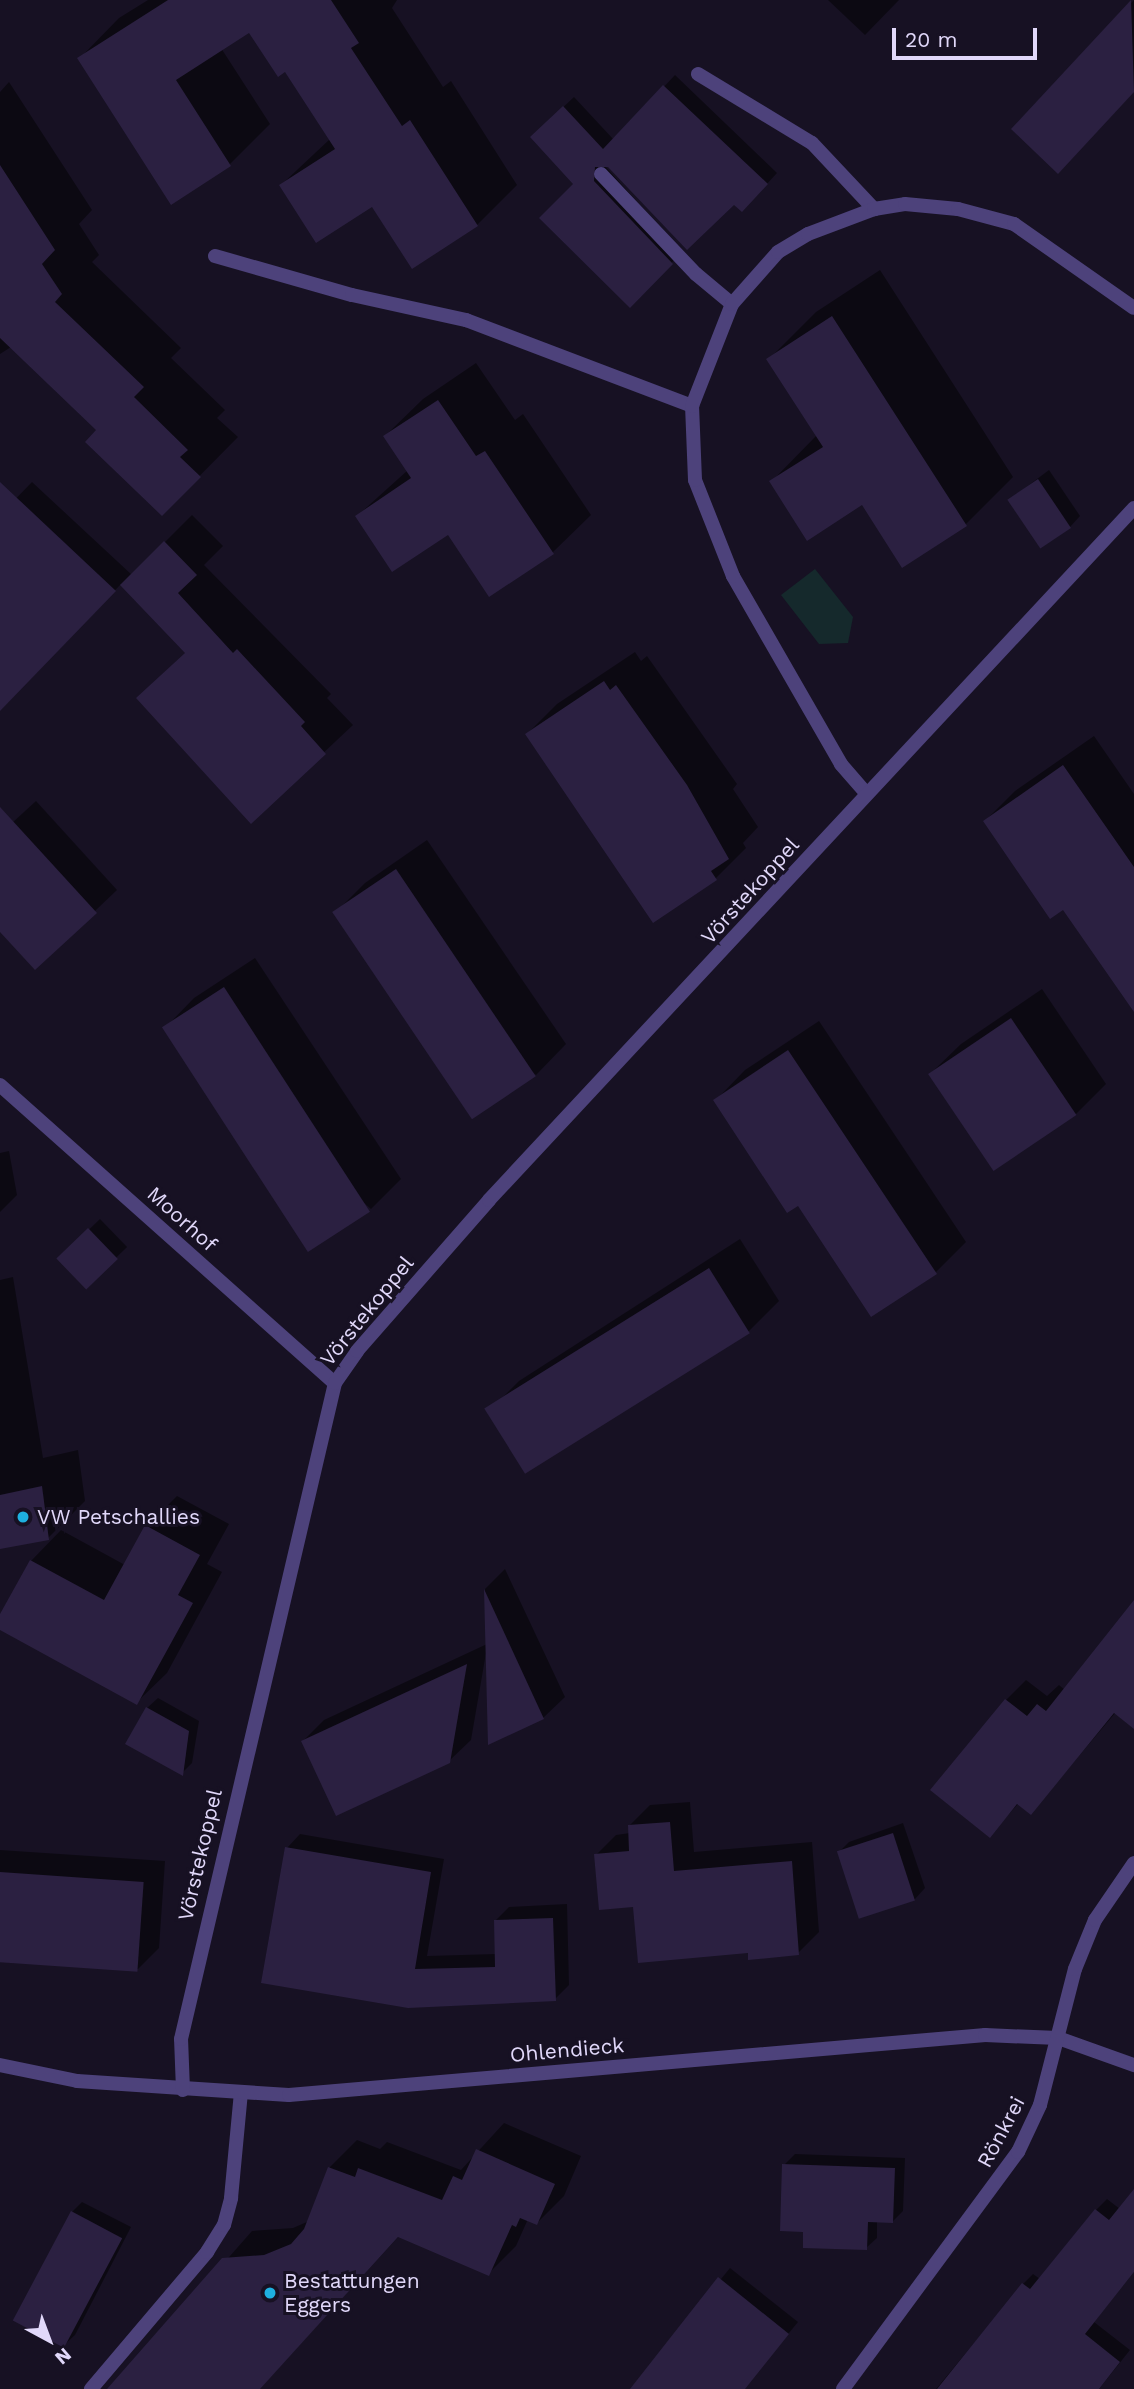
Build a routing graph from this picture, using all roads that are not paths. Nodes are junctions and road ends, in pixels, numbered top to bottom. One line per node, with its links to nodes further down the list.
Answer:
1 (698, 74): 3 (street)
2 (601, 174): 5 (street)
3 (874, 209): 5 (street); 6 (street)
4 (215, 256): 7 (street)
5 (732, 304): 7 (street)
6 (1134, 308)
7 (692, 406): 9 (street)
8 (1134, 509): 9 (street, Vörstekoppel)
9 (866, 793): 11 (street, Vörstekoppel)
10 (0, 1085): 11 (street, Moorhof)
11 (335, 1383): 16 (street, Vörstekoppel)
12 (1134, 1863): 13 (street, Rönkrei)
13 (1058, 2038): 15 (street, Ohlendieck); 17 (street, Ohlendieck); 19 (street, Rönkrei)
14 (0, 2065): 16 (street, Ohlendieck)
15 (1134, 2065)
16 (183, 2090): 17 (street, Ohlendieck)
17 (241, 2093): 18 (street)
18 (91, 2389)
19 (842, 2389)

